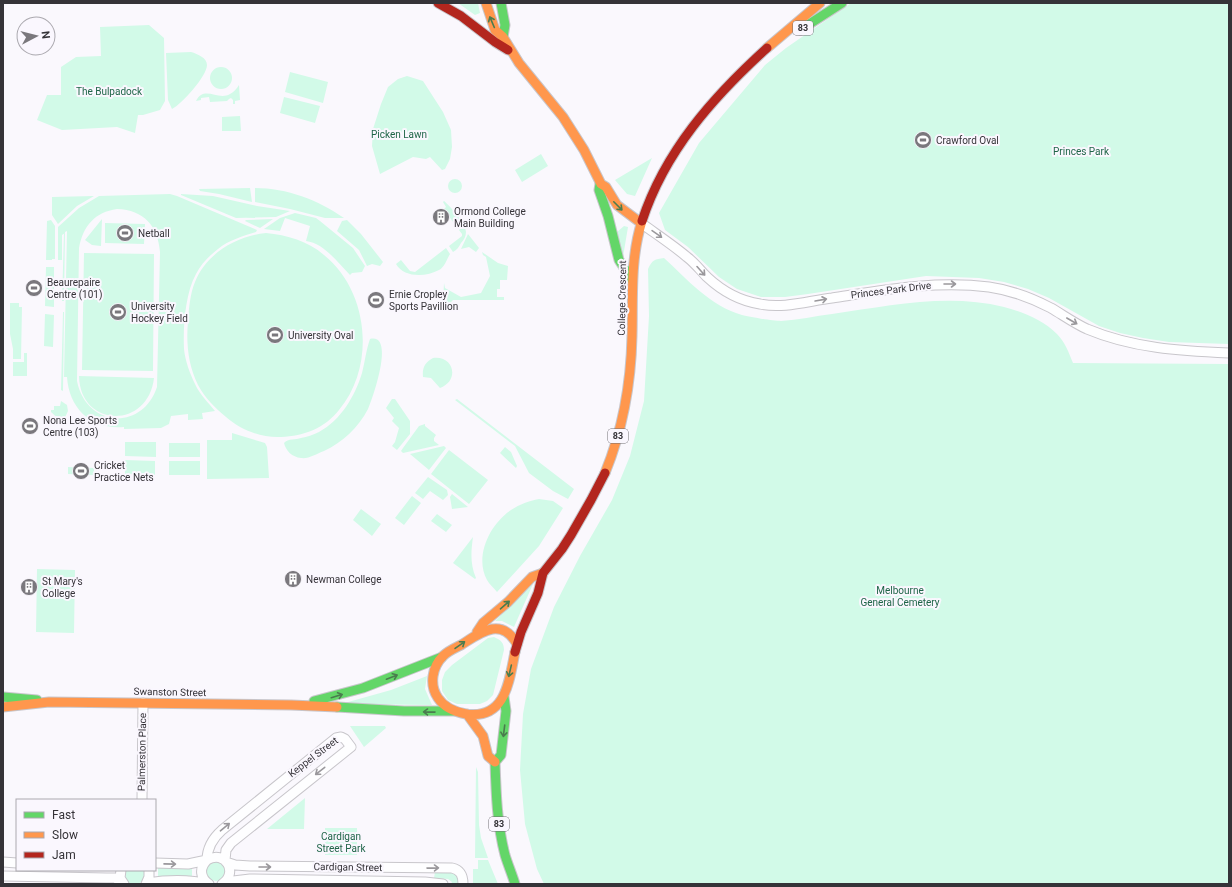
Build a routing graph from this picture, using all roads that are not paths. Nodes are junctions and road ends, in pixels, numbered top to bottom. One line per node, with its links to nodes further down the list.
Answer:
1 (438, 3): 7 (main road)
2 (486, 3): 6 (main road, one-way to 2)
3 (501, 3): 6 (main road)
4 (820, 3): 8 (main road, 83)
5 (842, 3): 8 (main road, 83)
6 (503, 37): 7 (main road)
7 (510, 50): 9 (main road)
8 (764, 51): 10 (main road, 83)
9 (600, 184): 10 (main road, one-way to 10); 11 (main road)
10 (641, 223): 11 (main road, College Crescent / 83); 12 (street, Princes Park Drive, one-way to 12)
11 (632, 280): 13 (main road, College Crescent / 83)
12 (1229, 353)
13 (544, 573): 14 (main road, College Crescent / 83, one-way to 13); 15 (main road, College Crescent / 83)
14 (478, 632): 15 (main road, 83); 16 (main road, 83, one-way to 14)
15 (517, 644): 18 (main road, 83, one-way to 18)
16 (442, 657): 21 (main road, Swanston Street, one-way to 16); 23 (main road, 83)
17 (3, 697): 19 (main road, Swanston Street)
18 (504, 697): 24 (main road, 83); 25 (main road, 83, one-way to 25)
19 (49, 702): 20 (main road, Swanston Street); 22 (main road, Swanston Street)
20 (143, 703): 21 (main road, Swanston Street); 28 (street, Palmerston Place)
21 (291, 705): 23 (main road, Swanston Street, one-way to 21)
22 (3, 707)
23 (453, 711): 24 (main road, 83)
24 (467, 714): 25 (main road, 83)
25 (495, 762): 47 (main road, 83)
26 (298, 768): 27 (street); 27 (street, Keppel Street, one-way to 27); 29 (street, Keppel Street, one-way to 26)
27 (308, 781): 30 (street, Keppel Street)
28 (142, 799)
29 (207, 860): 30 (street, Cardigan Street); 33 (street, one-way to 29); 45 (street, Keppel Street)
30 (226, 861): 34 (street, Cardigan Street, one-way to 34); 43 (street)
31 (3, 862): 32 (street)
32 (16, 862)
33 (156, 863)
34 (297, 867): 35 (street, Cardigan Street); 39 (street)
35 (369, 868): 40 (street); 41 (street, Cardigan Street, one-way to 41)
36 (121, 871): 42 (street)
37 (149, 871): 44 (street)
38 (3, 876): 42 (street)
39 (296, 880): 40 (street, Cardigan Street); 43 (street, Cardigan Street)
40 (369, 881): 46 (street, Cardigan Street)
41 (463, 882)
42 (123, 883)
43 (225, 883)
44 (146, 884): 45 (street)
45 (209, 884)
46 (443, 884)
47 (515, 884)

